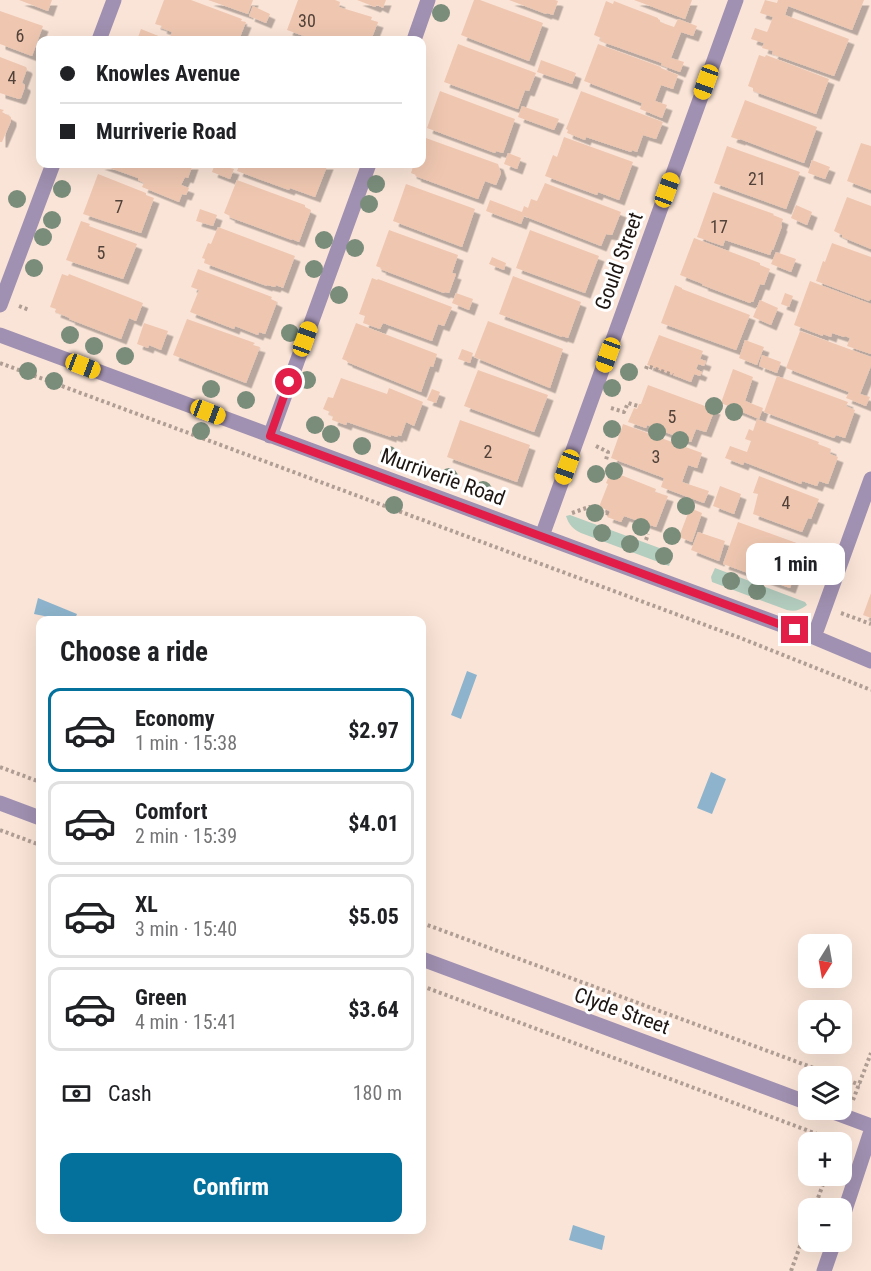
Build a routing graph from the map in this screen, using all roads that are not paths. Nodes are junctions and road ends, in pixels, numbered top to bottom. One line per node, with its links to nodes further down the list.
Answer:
1 (114, 0): 4 (street)
2 (428, 0): 5 (street)
3 (736, 0): 12 (street, Gould Street)
4 (100, 36)
5 (415, 36)
6 (51, 168): 8 (street)
7 (368, 168): 10 (street)
8 (0, 305)
9 (0, 335): 10 (street, Murriverie Road)
10 (270, 436): 12 (street, Murriverie Road)
11 (871, 479): 13 (street)
12 (542, 536): 13 (street, Murriverie Road)
13 (814, 637): 14 (street, Murriverie Road)
14 (871, 661)
15 (0, 803): 16 (street)
16 (36, 816)
17 (426, 960): 18 (street, Clyde Street)
18 (798, 1099)
19 (852, 1119): 20 (street)
20 (871, 1126)
21 (871, 1131): 22 (street)
22 (849, 1198)
23 (831, 1252): 24 (street)
24 (824, 1271)

